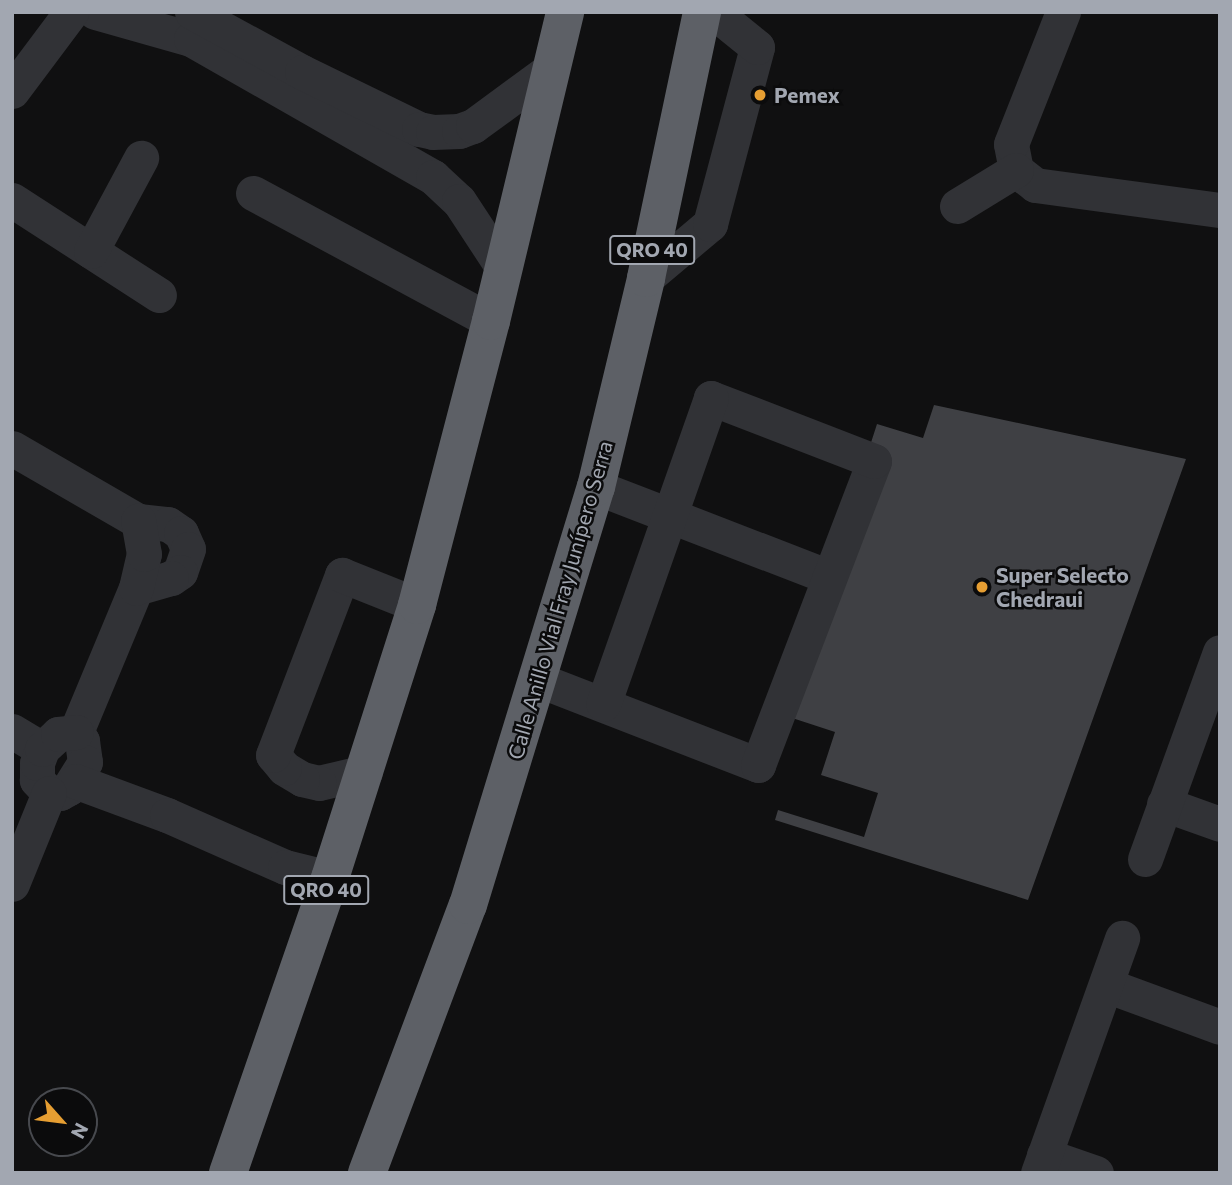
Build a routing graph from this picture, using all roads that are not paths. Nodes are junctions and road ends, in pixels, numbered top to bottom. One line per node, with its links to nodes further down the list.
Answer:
1 (71, 12): 10 (street)
2 (95, 12): 9 (street)
3 (192, 12): 9 (street)
4 (565, 12): 8 (highway, QRO 40)
5 (702, 12): 21 (highway, Calle Anillo Vial Fray Junípero Serra / QRO 40)
6 (715, 12): 21 (street)
7 (1063, 12): 13 (street)
8 (551, 69): 11 (street); 20 (highway, QRO 40)
9 (296, 82): 11 (street); 14 (street)
10 (12, 91)
11 (448, 132): 14 (street)
12 (141, 158): 19 (street)
13 (1016, 170): 17 (street); 18 (street)
14 (433, 177): 20 (street)
15 (253, 193): 23 (street)
16 (12, 200): 19 (street)
17 (957, 206)
18 (1220, 210)
19 (91, 251): 22 (street)
20 (503, 268): 23 (highway, QRO 40)
21 (646, 278): 25 (highway, Calle Anillo Vial Fray Junípero Serra / QRO 40)
22 (159, 295)
23 (491, 321): 28 (highway, QRO 40)
24 (12, 448): 33 (street)
25 (596, 487): 26 (street); 30 (highway, Calle Anillo Vial Fray Junípero Serra / QRO 40)
26 (670, 514): 27 (street); 27 (street); 31 (street)
27 (829, 577): 31 (street)
28 (417, 605): 34 (highway, QRO 40); 34 (street)
29 (1220, 652): 35 (street)
30 (539, 680): 31 (street); 46 (highway, Calle Anillo Vial Fray Junípero Serra / QRO 40)
31 (603, 704)
32 (12, 731): 33 (street)
33 (80, 771): 38 (street); 39 (street)
34 (365, 772): 38 (highway, QRO 40)
35 (1164, 804): 36 (street); 37 (street)
36 (1220, 824)
37 (1145, 859)
38 (330, 878): 43 (highway, QRO 40)
39 (12, 884)
40 (1122, 938): 41 (street)
41 (1106, 985): 42 (street); 44 (street)
42 (1220, 1027)
43 (242, 1154): 45 (highway, QRO 40)
44 (1041, 1164): 47 (street)
45 (229, 1173)
46 (367, 1173)
47 (1096, 1173)

